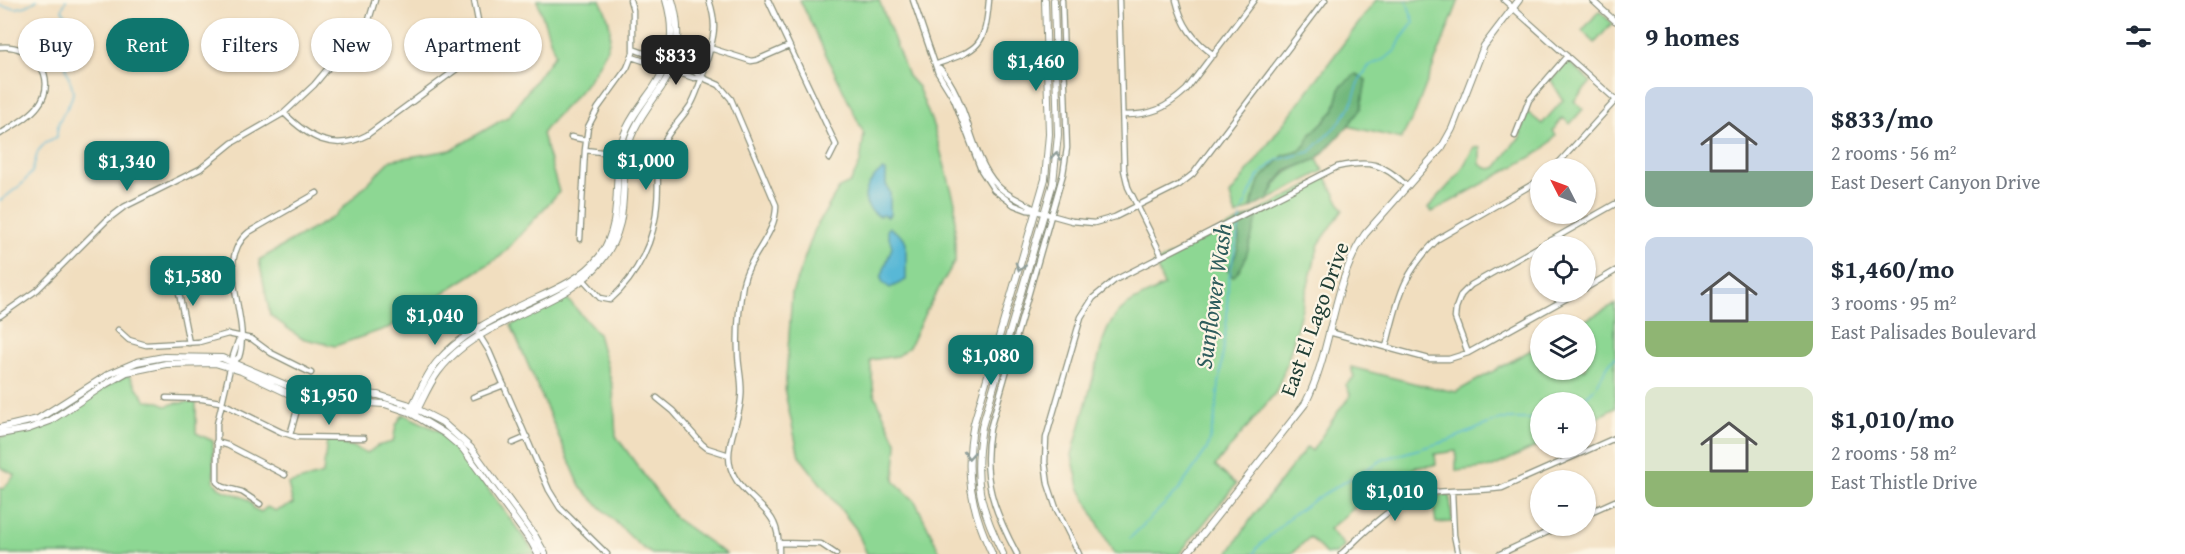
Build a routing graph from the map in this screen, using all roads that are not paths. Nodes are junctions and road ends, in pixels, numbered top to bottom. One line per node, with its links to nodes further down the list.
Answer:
1 (375, 0): 33 (street)
2 (474, 0): 33 (street)
3 (630, 0): 25 (street)
4 (666, 0): 30 (street)
5 (672, 0): 30 (street)
6 (709, 0): 24 (street)
7 (768, 0): 22 (street)
8 (913, 0): 29 (street)
9 (989, 0): 29 (street)
10 (1045, 0): 48 (street)
11 (1054, 0): 49 (street, one-way to 11)
12 (1062, 0): 50 (street)
13 (1119, 0): 34 (street)
14 (1176, 0): 26 (street)
15 (1254, 0): 26 (street)
16 (1325, 0): 47 (street)
17 (1504, 0): 20 (street)
18 (1519, 0): 20 (street, East El Lago Drive)
19 (1592, 0): 21 (street)
20 (1512, 8): 27 (street); 43 (street, East El Lago Drive)
21 (1615, 21)
22 (789, 46): 24 (street); 42 (street)
23 (0, 47): 35 (street)
24 (710, 48): 31 (street)
25 (633, 49): 28 (street); 30 (street)
26 (1214, 55): 34 (street)
27 (1567, 56): 32 (street); 36 (street)
28 (632, 57): 30 (street); 38 (street)
29 (937, 64): 48 (street)
30 (668, 66): 31 (street); 40 (street)
31 (701, 77): 56 (street); 87 (street)
32 (1615, 100): 41 (street)
33 (284, 113): 60 (street)
34 (1123, 115): 47 (street)
35 (0, 134)
36 (1515, 136)
37 (572, 137): 38 (street)
38 (586, 140): 39 (street)
39 (585, 150): 40 (street); 52 (street)
40 (623, 155): 56 (street)
41 (1563, 158)
42 (829, 159)
43 (1407, 186): 54 (street); 62 (street, East El Lago Drive)
44 (1530, 186): 66 (street)
45 (317, 193): 64 (street)
46 (1615, 204): 51 (street)
47 (1137, 206): 50 (street); 54 (street)
48 (1036, 211): 49 (street); 100 (street, one-way to 100)
49 (1045, 213): 50 (street); 101 (street)
50 (1053, 216): 102 (street)
51 (1559, 236)
52 (580, 239)
53 (1530, 252): 69 (street)
54 (1162, 256): 103 (street)
55 (1615, 271): 57 (street)
56 (581, 278): 63 (street)
57 (1596, 282)
58 (172, 283): 65 (street)
59 (1560, 302): 69 (street)
60 (0, 316)
61 (118, 330): 65 (street)
62 (1329, 332): 66 (street); 104 (street, East El Lago Drive)
63 (478, 333): 72 (street); 78 (street)
64 (242, 337): 65 (street); 67 (street); 68 (street); 71 (street)
65 (189, 343)
66 (1386, 347): 69 (street)
67 (235, 349): 68 (street); 70 (street)
68 (241, 351): 70 (street)
69 (1468, 353)
70 (232, 364): 76 (street); 77 (street); 78 (street); 79 (street); 80 (street)
71 (311, 373)
72 (504, 385): 73 (street); 82 (street)
73 (473, 397)
74 (166, 398): 77 (street)
75 (657, 398): 87 (street)
76 (300, 399): 78 (street); 81 (street)
77 (221, 403): 81 (street); 85 (street)
78 (413, 411): 95 (street); 96 (street)
79 (0, 428)
80 (0, 434)
81 (290, 435): 83 (street)
82 (527, 437): 86 (street); 97 (street)
83 (364, 438)
84 (1615, 438): 89 (street)
85 (216, 442): 88 (street); 91 (street)
86 (513, 443)
87 (729, 455): 94 (street)
88 (285, 475)
89 (1452, 492): 105 (street); 106 (street)
90 (1615, 501): 92 (street)
91 (260, 504)
92 (1596, 510)
93 (1539, 536): 107 (street)
94 (779, 543): 98 (street); 99 (street)
95 (538, 554)
96 (545, 554)
97 (607, 554)
98 (779, 554)
99 (836, 554)
100 (992, 554)
101 (1002, 554)
102 (1017, 554)
103 (1079, 554)
104 (1187, 554)
105 (1341, 554)
106 (1458, 554)
107 (1500, 554)

